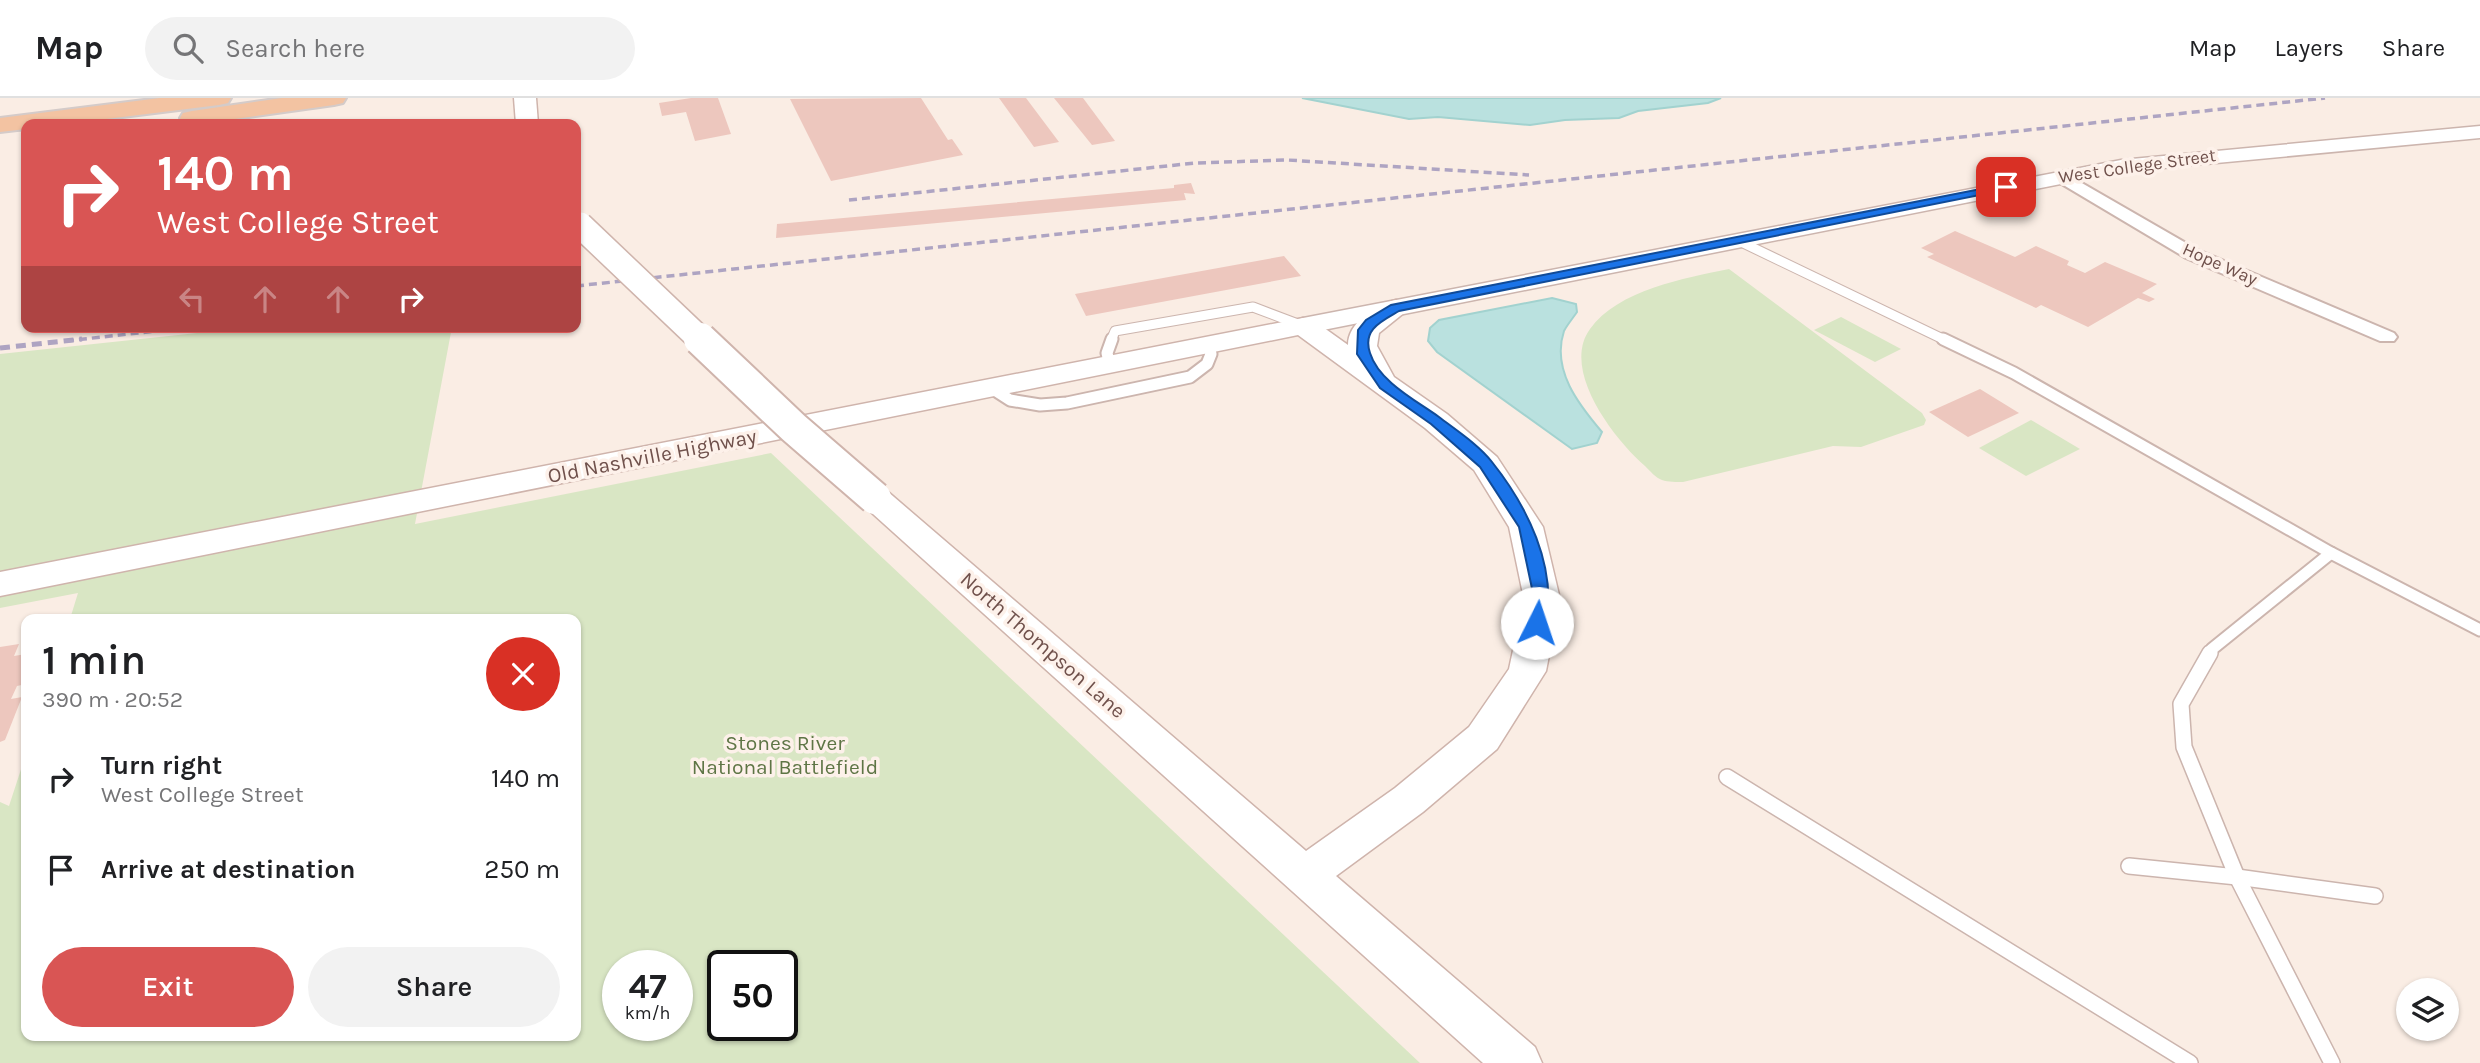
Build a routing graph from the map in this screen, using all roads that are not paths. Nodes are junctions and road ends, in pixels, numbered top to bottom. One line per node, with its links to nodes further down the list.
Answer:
1 (219, 98): 4 (main road)
2 (334, 98): 5 (main road)
3 (525, 98): 6 (main road)
4 (49, 119)
5 (178, 119)
6 (527, 119)
7 (21, 122): 8 (main road)
8 (0, 125)
9 (2480, 132): 12 (street, West College Street)
10 (21, 140): 11 (main road)
11 (0, 142)
12 (2061, 176): 14 (street, West College Street); 17 (street, Hope Way)
13 (581, 225): 27 (main road, North Thompson Lane, bridge)
14 (1737, 240): 15 (street, West College Street); 22 (lane)
15 (1396, 308): 16 (street, West College Street); 20 (main road)
16 (1303, 326): 18 (main road, Old Nashville Highway); 19 (lane); 20 (main road)
17 (2387, 337)
18 (1209, 347): 19 (main road, Old Nashville Highway); 21 (lane)
19 (1110, 366): 21 (main road, Old Nashville Highway)
20 (1385, 386): 27 (main road)
21 (993, 389): 23 (main road, Old Nashville Highway)
22 (2331, 553): 24 (lane); 28 (lane)
23 (0, 584)
24 (2480, 630)
25 (1727, 777): 31 (lane)
26 (2129, 866): 28 (lane)
27 (1306, 874): 30 (main road, North Thompson Lane)
28 (2237, 877): 29 (lane); 32 (lane)
29 (2375, 896)
30 (1518, 1063)
31 (2190, 1063)
32 (2332, 1063)

